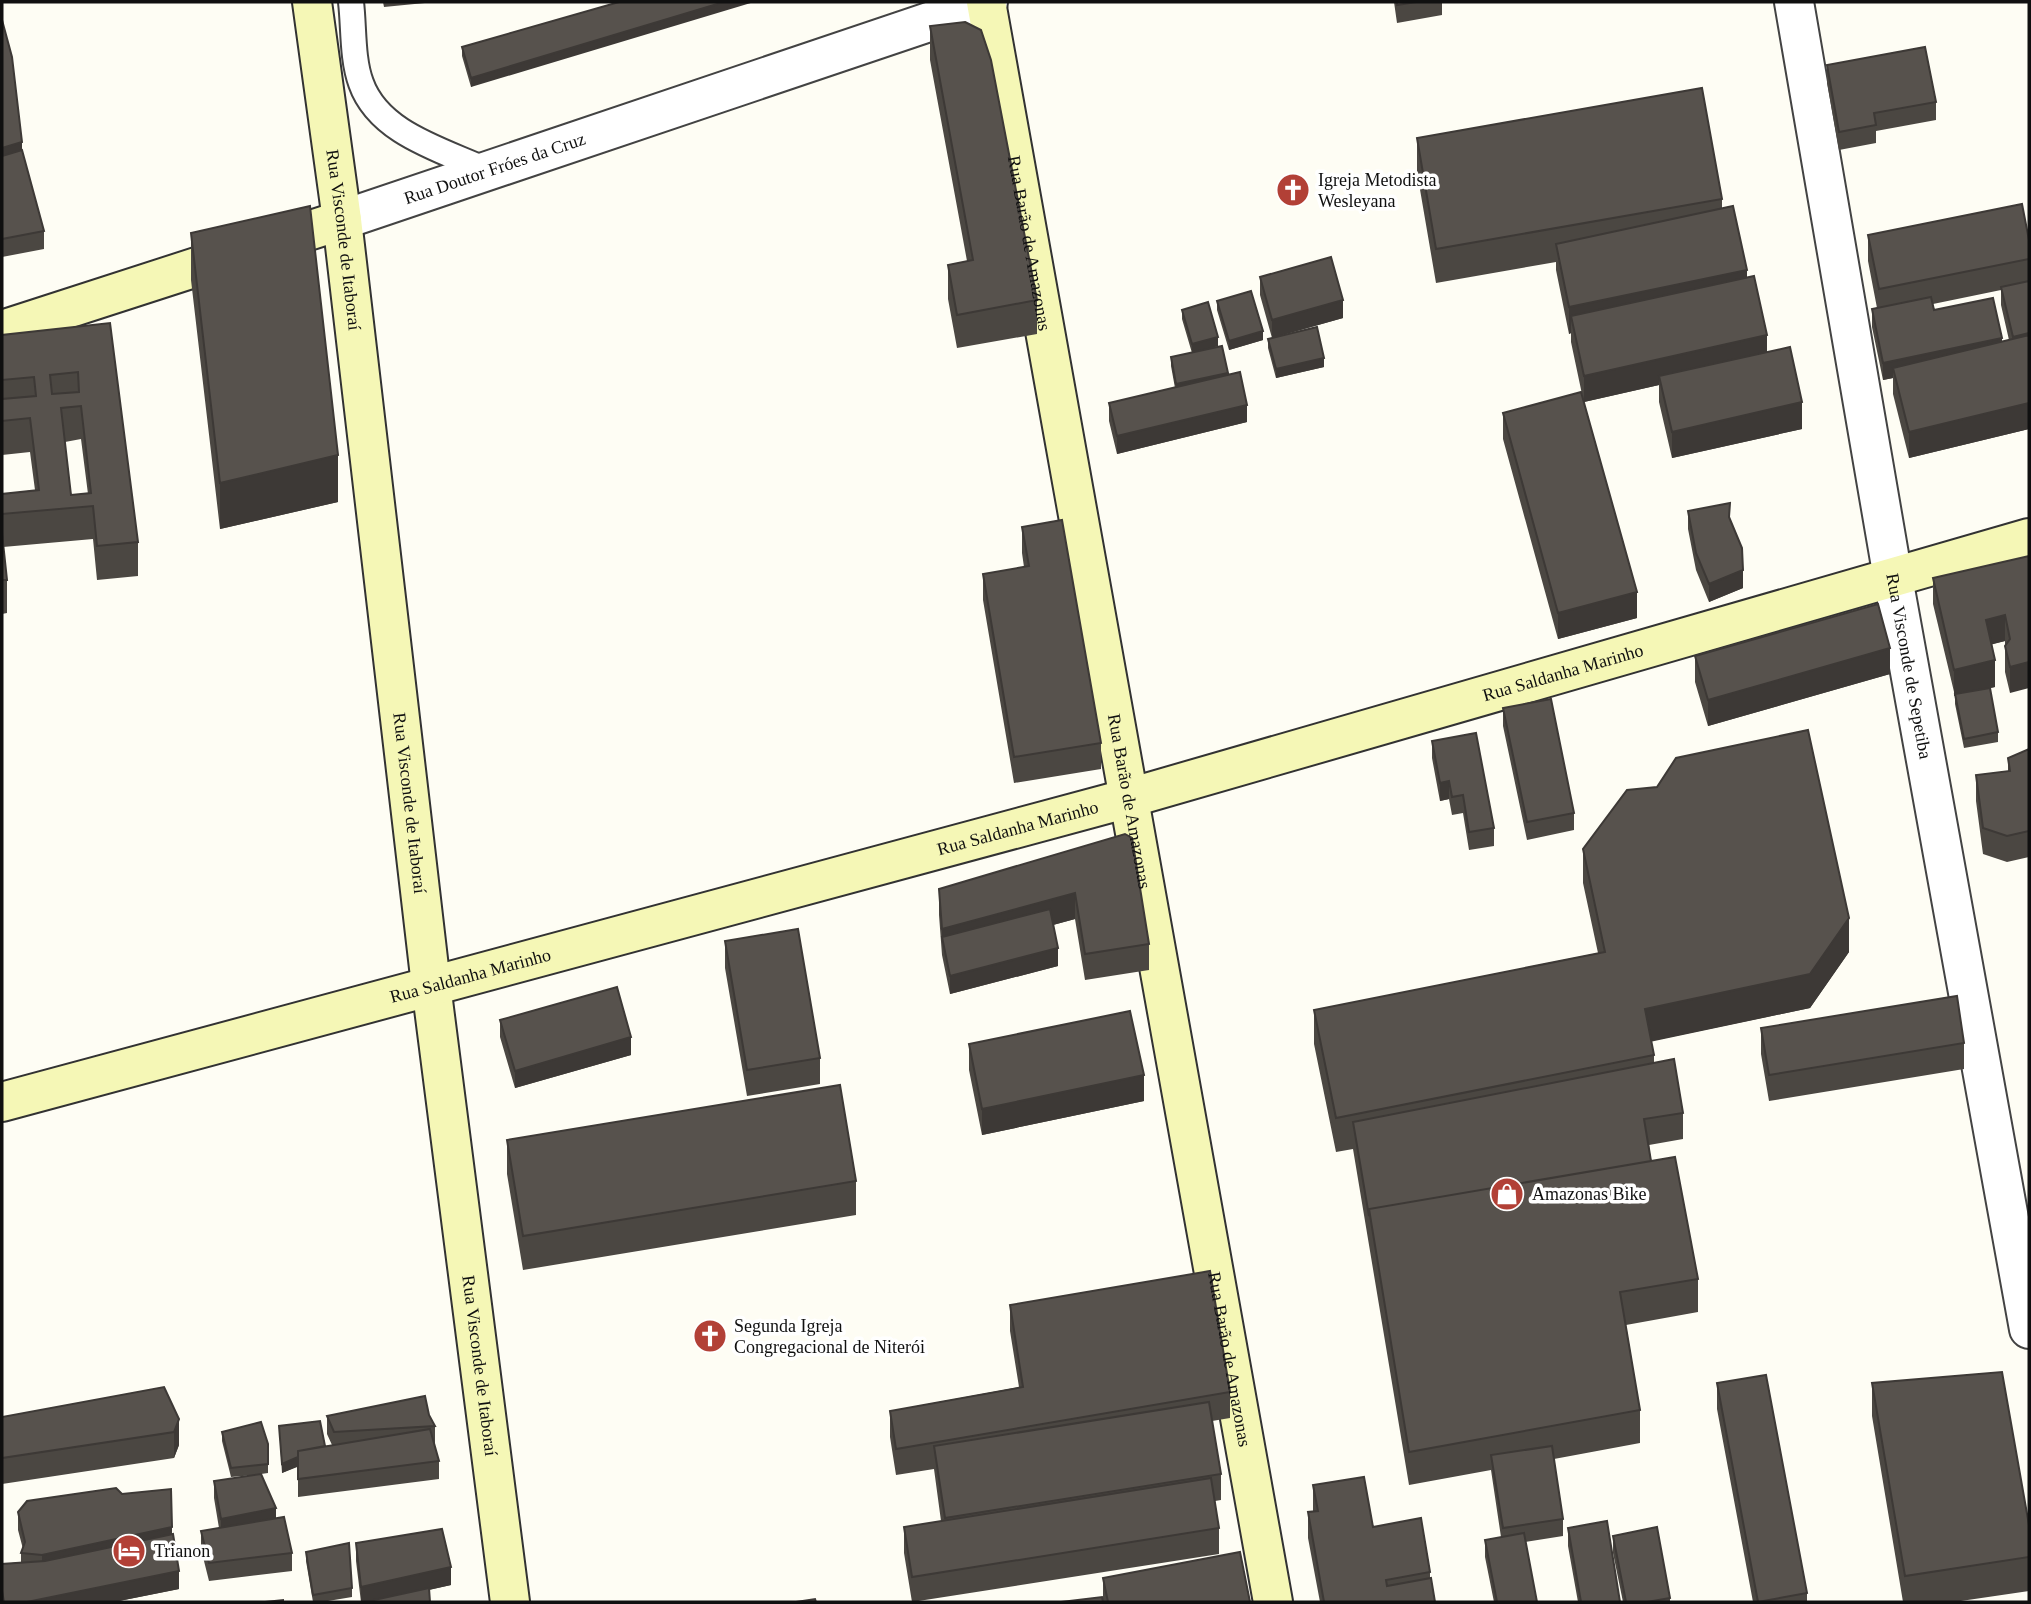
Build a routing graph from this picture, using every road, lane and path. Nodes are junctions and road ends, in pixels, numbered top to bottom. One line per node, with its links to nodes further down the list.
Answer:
1 (312, 2): 6 (main road, Rua Visconde de Itaboraí)
2 (351, 2): 5 (lane)
3 (986, 2): 5 (street, Rua Doutor Fróes da Cruz); 10 (main road, Rua Barão de Amazonas)
4 (1794, 2): 9 (street, Rua Visconde de Sepetiba)
5 (488, 171): 6 (street, Rua Doutor Fróes da Cruz)
6 (342, 219): 7 (main road, Rua Doutor Fróes da Cruz); 11 (main road, Rua Visconde de Itaboraí)
7 (2, 330)
8 (2029, 538): 9 (main road, Rua Saldanha Marinho)
9 (1893, 578): 10 (main road, Rua Saldanha Marinho); 13 (street, Rua Visconde de Sepetiba)
10 (1129, 798): 11 (main road, Rua Saldanha Marinho); 15 (main road, Rua Barão de Amazonas)
11 (431, 985): 12 (main road, Rua Saldanha Marinho); 14 (main road, Rua Visconde de Itaboraí)
12 (2, 1102)
13 (2029, 1329)
14 (510, 1602)
15 (1273, 1602)

